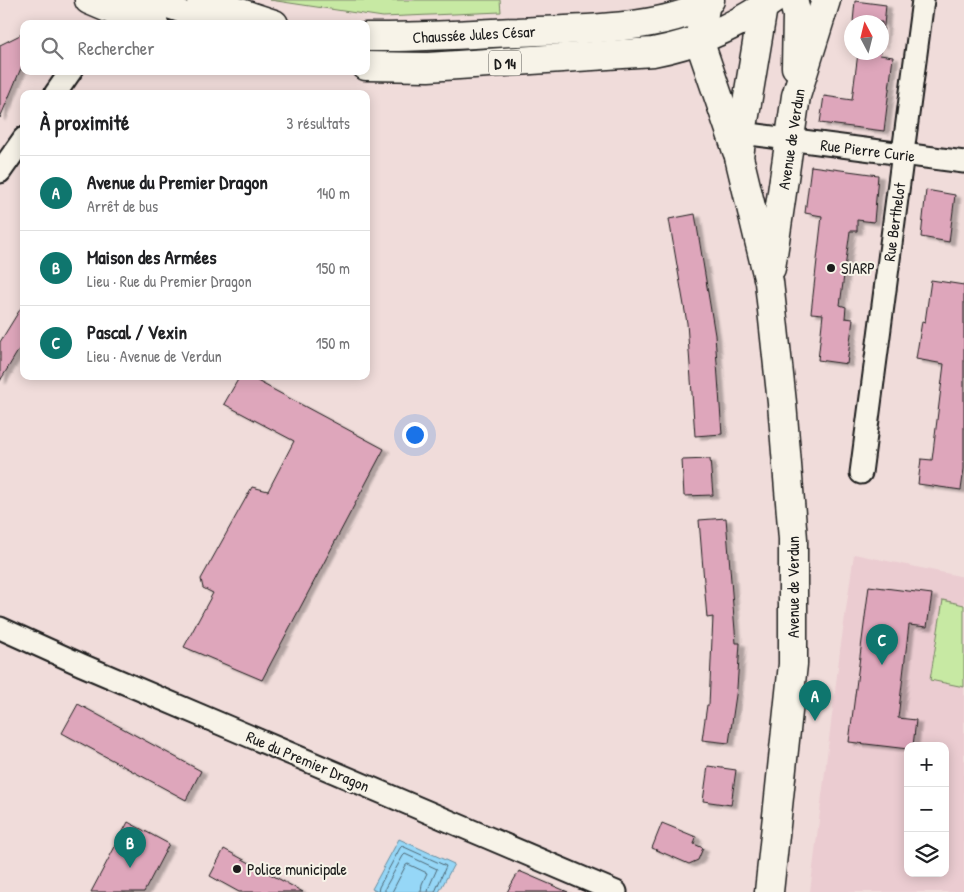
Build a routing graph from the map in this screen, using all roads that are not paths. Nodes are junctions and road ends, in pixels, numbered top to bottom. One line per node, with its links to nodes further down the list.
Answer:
1 (89, 0): 8 (main road)
2 (201, 0): 11 (main road)
3 (793, 0): 19 (main road)
4 (826, 0): 19 (main road, Avenue de Verdun)
5 (923, 0): 23 (street, Rue Berthelot)
6 (707, 1): 13 (main road, Chaussée Jules César / D 14); 14 (main road)
7 (768, 2): 14 (main road, D 14); 22 (main road, Avenue de Verdun)
8 (114, 12): 9 (main road); 10 (street)
9 (141, 20)
10 (207, 20)
11 (262, 20)
12 (370, 37): 13 (main road, Chaussée Jules César / D 14)
13 (404, 38): 15 (street)
14 (699, 40): 16 (main road, Chaussée Jules César / D 14); 22 (main road)
15 (370, 43)
16 (370, 66)
17 (68, 75): 18 (street)
18 (58, 90)
19 (796, 96): 20 (main road, Avenue de Verdun)
20 (790, 140): 22 (street, Rue Pierre Curie); 23 (street, Rue Pierre Curie); 26 (main road, Avenue de Verdun)
21 (20, 144): 25 (street)
22 (741, 145): 26 (main road, Avenue de Verdun)
23 (904, 154): 24 (street, Rue Pierre Curie); 27 (street, Rue Berthelot)
24 (964, 162)
25 (0, 172)
26 (769, 282): 30 (main road, Avenue de Verdun)
27 (861, 473)
28 (0, 628): 29 (street, Rue du Premier Dragon)
29 (616, 892)
30 (769, 892)

